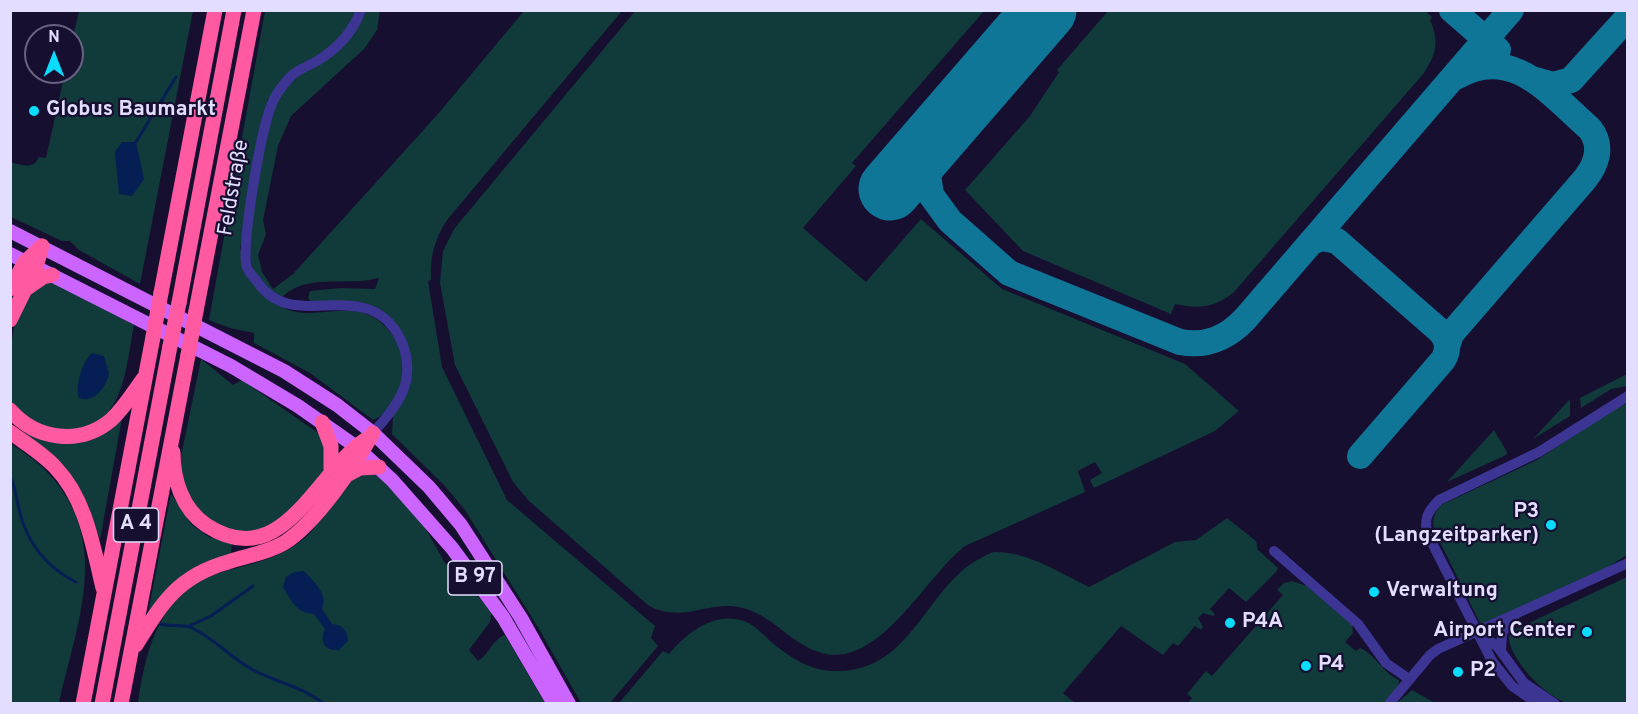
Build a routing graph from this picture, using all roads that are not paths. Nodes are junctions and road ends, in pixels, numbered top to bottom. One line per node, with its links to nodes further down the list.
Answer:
1 (215, 10): 13 (highway, A 4, bridge)
2 (234, 10): 32 (highway, A 4, bridge)
3 (254, 10): 18 (highway, bridge)
4 (361, 10): 19 (street, Feldstraße)
5 (10, 231): 6 (main road)
6 (42, 246): 8 (highway); 19 (main road, B 97)
7 (10, 254): 8 (main road)
8 (30, 264): 9 (main road, B 97); 10 (highway); 11 (highway)
9 (52, 275): 10 (highway); 16 (main road, B 97)
10 (27, 288): 12 (highway)
11 (10, 289)
12 (10, 320)
13 (146, 374): 15 (highway); 25 (highway, A 4)
14 (1628, 396): 27 (street)
15 (10, 410)
16 (322, 422): 20 (main road, B 97); 22 (highway)
17 (10, 432): 25 (highway)
18 (173, 432): 22 (highway); 29 (highway)
19 (374, 433): 20 (highway); 35 (main road, B 97)
20 (359, 449): 21 (main road, B 97); 22 (highway)
21 (379, 467): 22 (highway); 34 (main road, B 97)
22 (338, 474): 29 (highway)
23 (1274, 551): 30 (street)
24 (1628, 563): 26 (street)
25 (104, 595): 31 (highway, A 4)
26 (1516, 614): 27 (street); 28 (street)
27 (1476, 632): 28 (street); 30 (street); 37 (street)
28 (1501, 650): 38 (street)
29 (131, 652): 33 (highway)
30 (1409, 679): 36 (street)
31 (83, 704)
32 (102, 704)
33 (121, 704)
34 (554, 704)
35 (569, 704)
36 (1389, 704)
37 (1538, 704)
38 (1555, 704)

